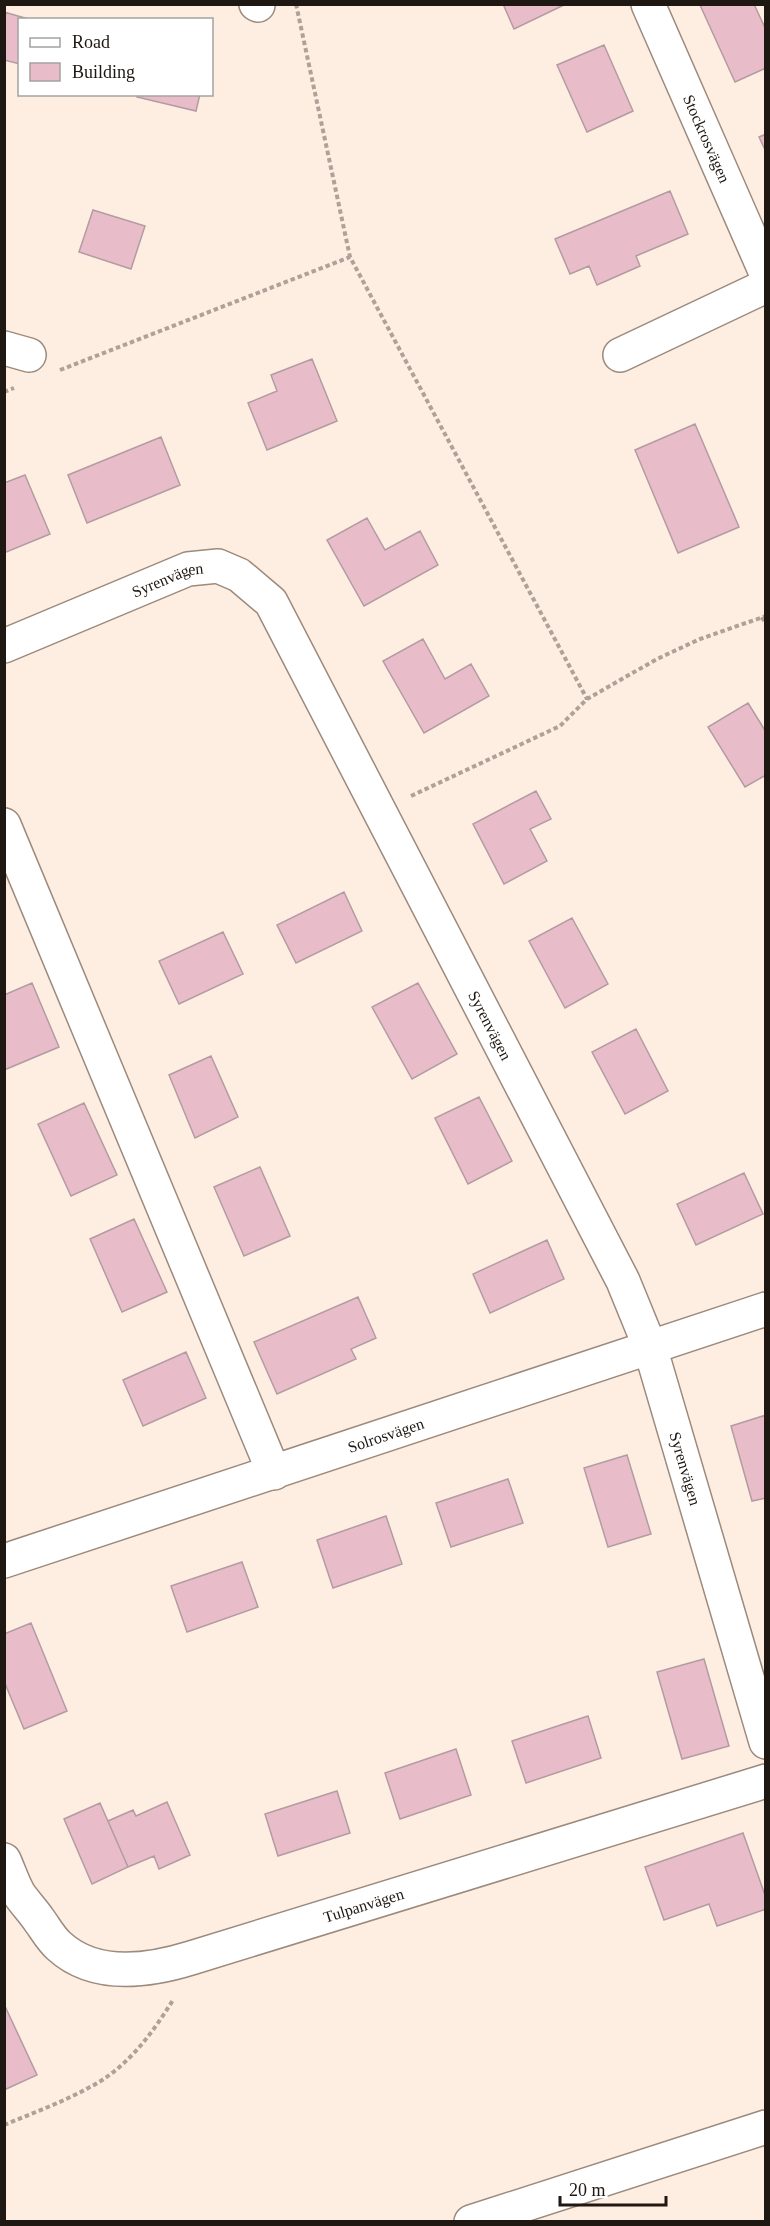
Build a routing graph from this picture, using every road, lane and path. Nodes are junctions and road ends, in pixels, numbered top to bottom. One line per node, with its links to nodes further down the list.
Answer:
1 (296, 4): 3 (path)
2 (648, 4): 4 (street, Stockrosvägen)
3 (350, 257): 7 (path); 13 (path)
4 (765, 273)
5 (765, 286): 6 (street)
6 (620, 355)
7 (58, 370)
8 (15, 388): 9 (path)
9 (4, 392)
10 (764, 616): 11 (path); 13 (path)
11 (765, 624)
12 (4, 646): 14 (street, Syrenvägen)
13 (587, 699): 14 (path)
14 (381, 811): 17 (street, Syrenvägen)
15 (4, 825): 18 (street)
16 (765, 1309): 17 (street, Solrosvägen)
17 (650, 1347): 18 (street, Solrosvägen); 20 (street, Syrenvägen)
18 (273, 1473): 19 (street, Solrosvägen)
19 (4, 1561)
20 (765, 1742)
21 (765, 1781): 23 (street, Tulpanvägen)
22 (4, 1860): 23 (street, Tulpanvägen)
23 (191, 1958): 24 (path)
24 (4, 2125)
25 (765, 2127): 26 (street)
26 (471, 2222)

